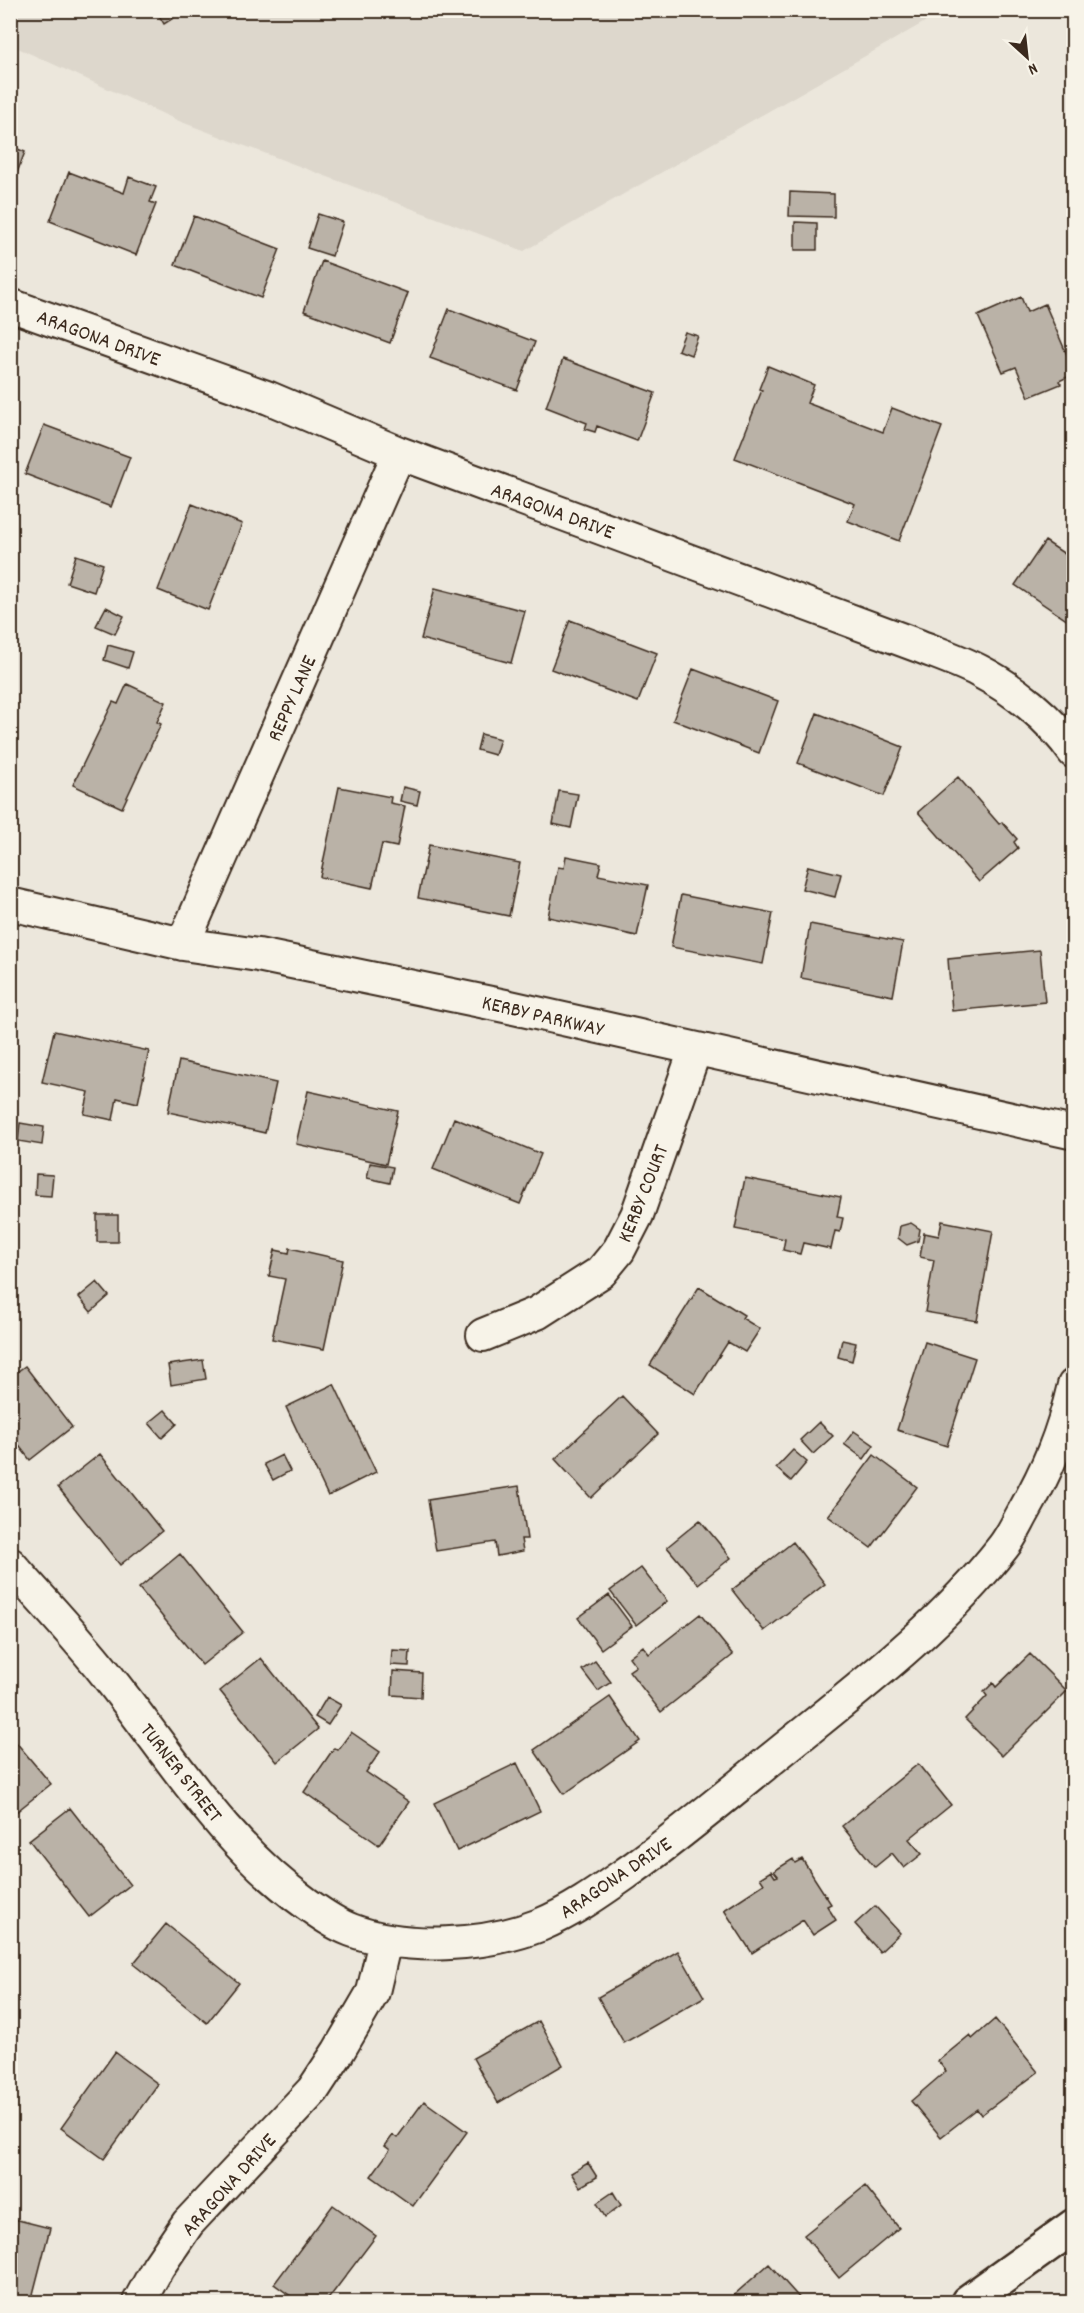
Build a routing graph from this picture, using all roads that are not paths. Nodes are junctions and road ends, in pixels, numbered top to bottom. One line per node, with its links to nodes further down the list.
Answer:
1 (10, 305): 2 (street, ARAGONA DRIVE)
2 (399, 453): 3 (street, ARAGONA DRIVE); 5 (street, REPPY LANE)
3 (1074, 752)
4 (10, 904): 5 (street, KERBY PARKWAY)
5 (183, 944): 6 (street, KERBY PARKWAY)
6 (695, 1050): 7 (street, KERBY PARKWAY); 8 (street, KERBY COURT)
7 (1074, 1133)
8 (483, 1335)
9 (1074, 1385): 11 (street, ARAGONA DRIVE)
10 (10, 1564): 11 (street, TURNER STREET)
11 (385, 1941): 13 (street, ARAGONA DRIVE)
12 (1074, 2226): 14 (main road)
13 (139, 2302)
14 (968, 2302)

